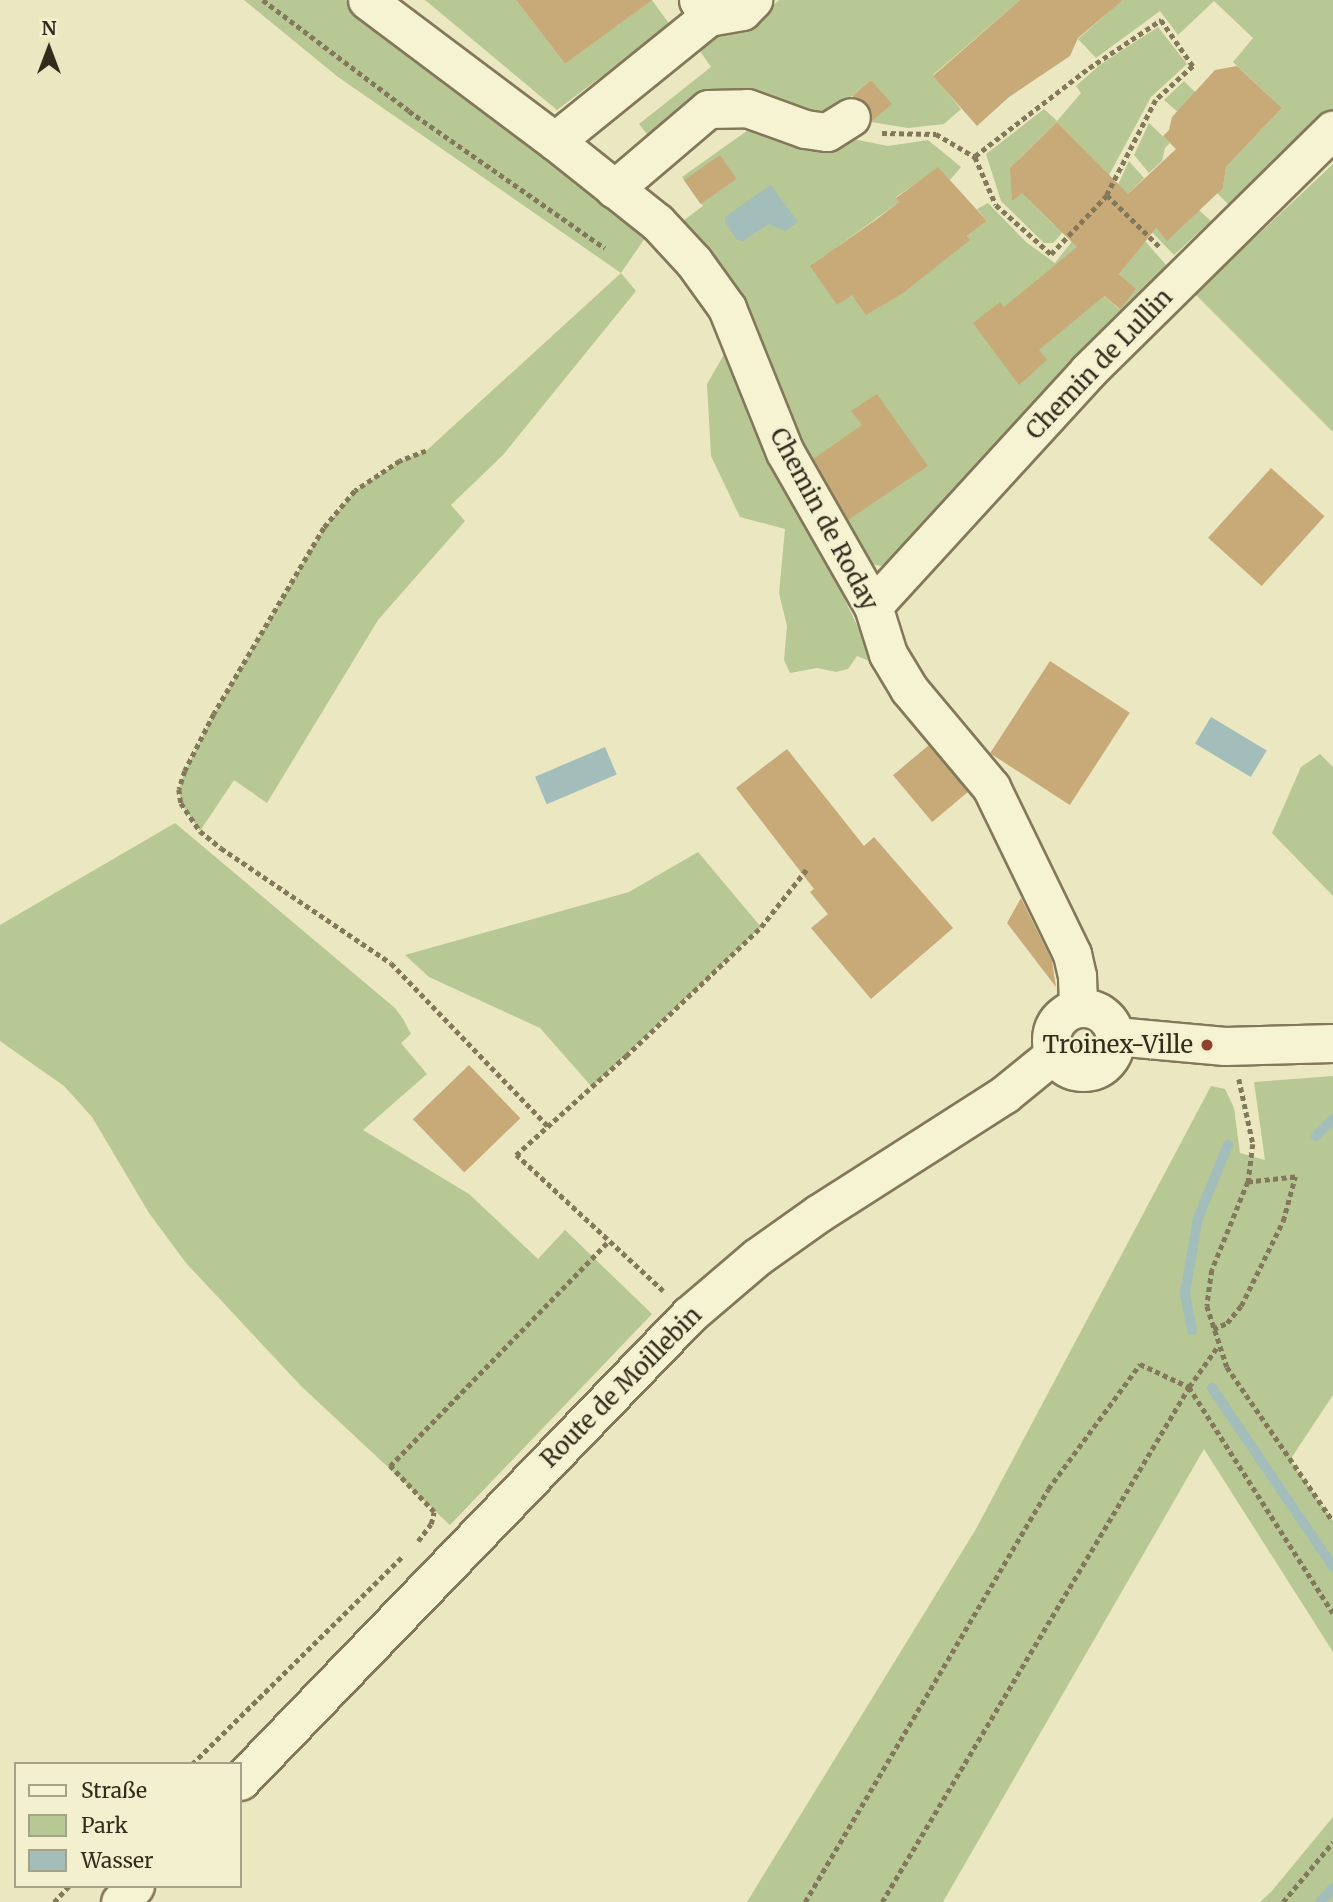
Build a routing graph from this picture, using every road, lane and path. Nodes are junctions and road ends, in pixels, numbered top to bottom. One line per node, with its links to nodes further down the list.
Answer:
1 (263, 0): 11 (path)
2 (367, 0): 7 (street, Chemin de Roday)
3 (753, 0): 4 (street)
4 (703, 8): 7 (street)
5 (851, 117): 8 (path); 9 (street)
6 (1333, 129): 12 (street, Chemin de Lullin)
7 (555, 141): 9 (street, Chemin de Roday)
8 (975, 157): 10 (path); 10 (path)
9 (614, 189): 14 (street, Chemin de Roday)
10 (1107, 195): 12 (path)
11 (605, 248)
12 (1186, 274): 14 (street, Chemin de Lullin)
13 (426, 451): 21 (path)
14 (873, 606): 16 (street, Chemin de Roday)
15 (806, 870): 21 (path)
16 (1079, 1008): 17 (street); 20 (street)
17 (1115, 1036): 19 (street); 20 (street)
18 (1333, 1043): 19 (street)
19 (1225, 1046): 22 (path)
20 (1054, 1054): 31 (street, Route de Moillebin)
21 (548, 1126): 23 (path)
22 (1248, 1182): 25 (path); 25 (path)
23 (609, 1241): 24 (path); 30 (path)
24 (635, 1265)
25 (1213, 1329): 26 (path)
26 (1219, 1346): 27 (path); 28 (path)
27 (1189, 1387): 29 (path); 37 (path); 38 (path)
28 (1333, 1521)
29 (1333, 1613)
30 (194, 1762)
31 (242, 1778)
32 (1333, 1842): 39 (path)
33 (67, 1888): 35 (path)
34 (133, 1888): 36 (street)
35 (54, 1902)
36 (120, 1902)
37 (805, 1902)
38 (882, 1902)
39 (1283, 1902)

